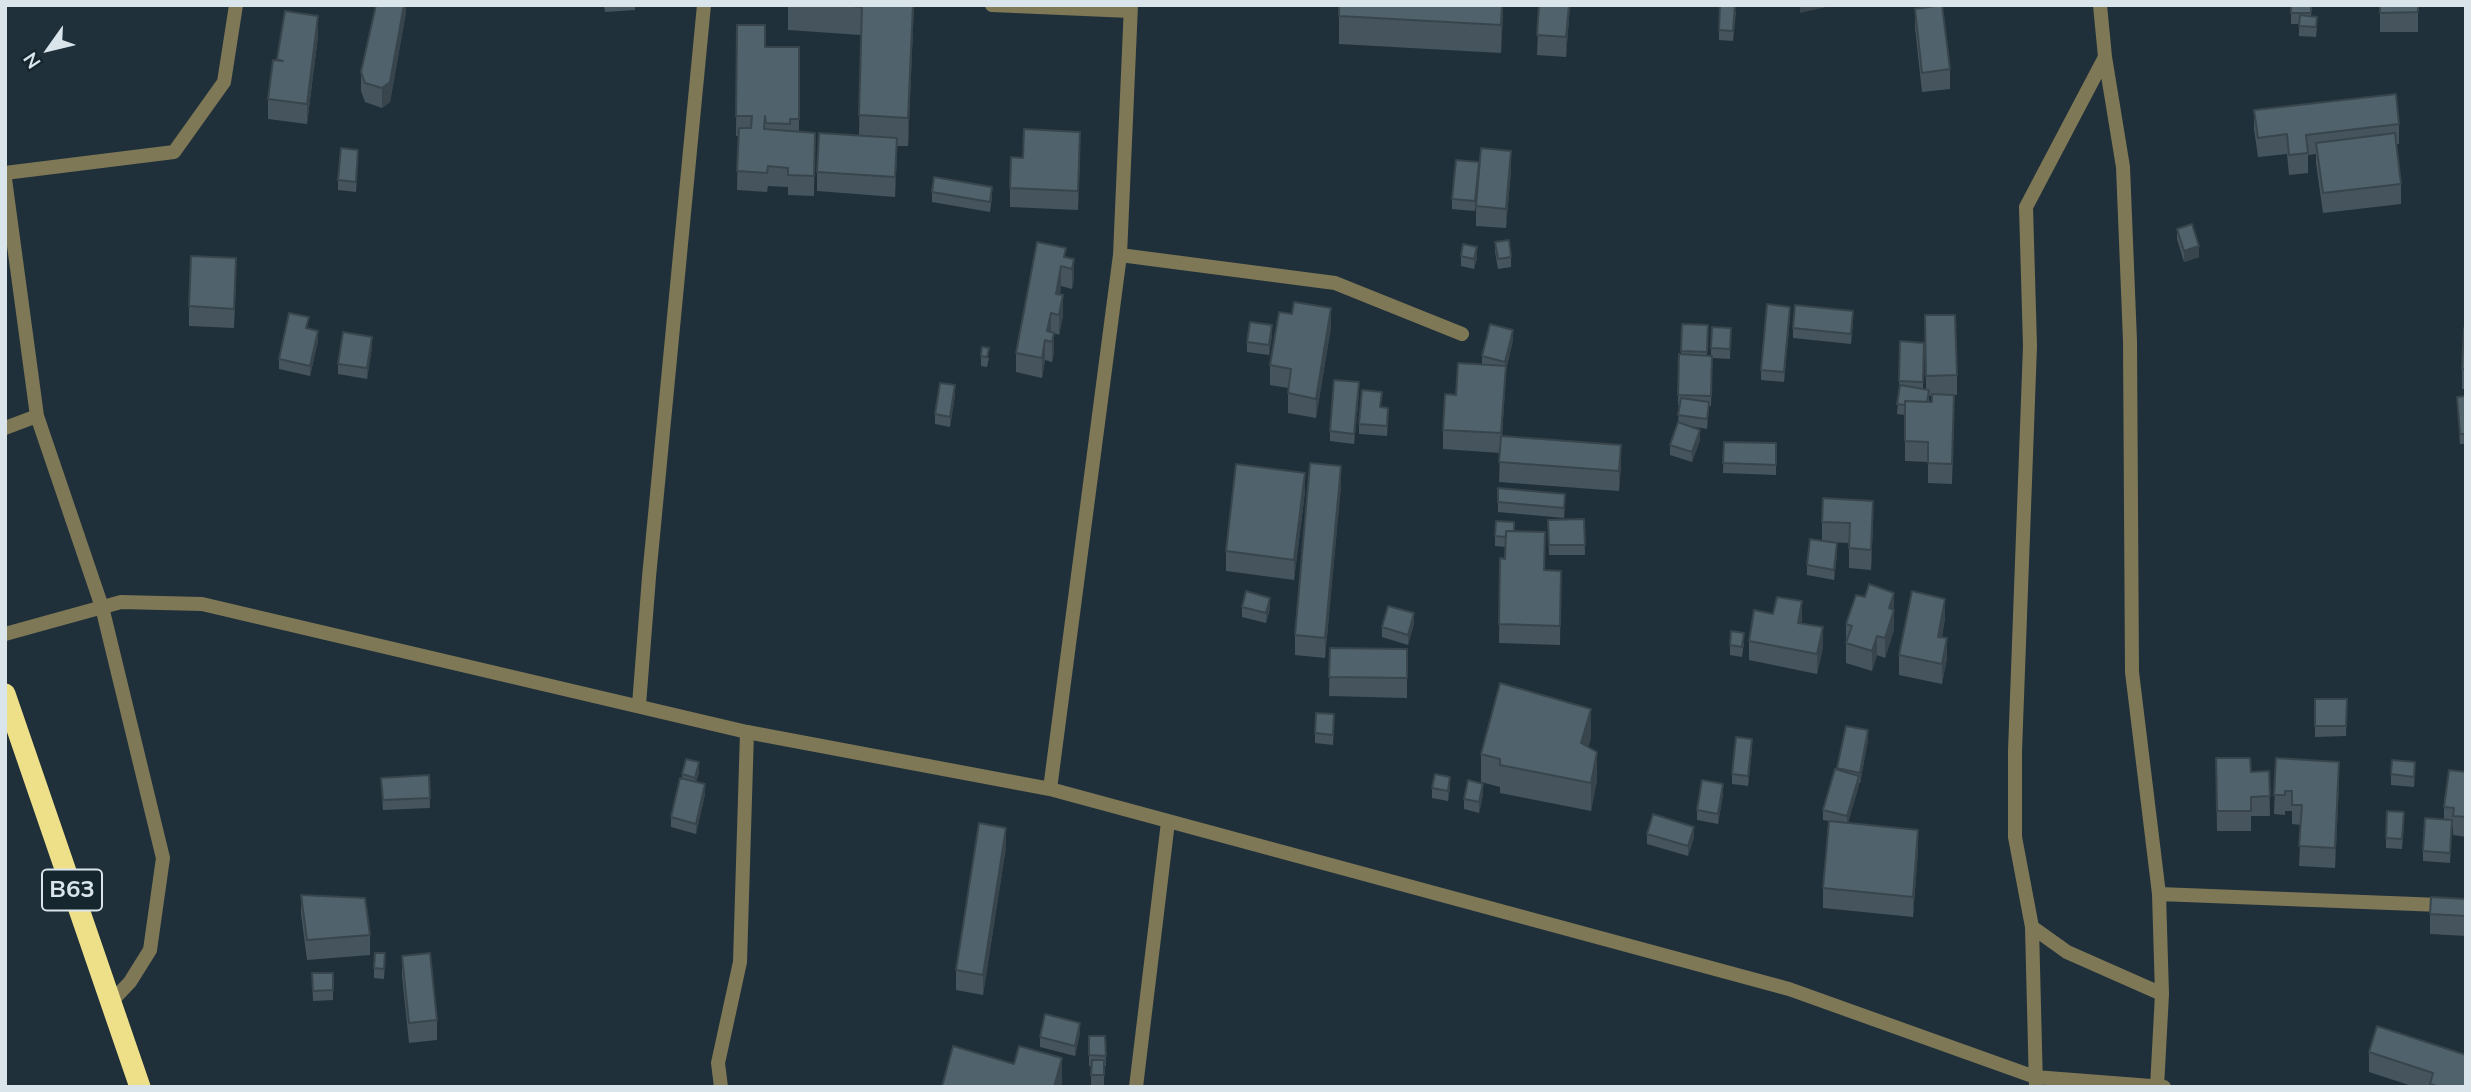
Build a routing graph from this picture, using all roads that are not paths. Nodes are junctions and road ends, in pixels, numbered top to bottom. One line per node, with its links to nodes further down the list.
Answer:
1 (236, 5): 7 (street)
2 (704, 5): 16 (street)
3 (992, 5): 5 (street)
4 (2100, 5): 6 (street)
5 (1130, 8): 9 (street)
6 (2105, 57): 20 (street); 22 (street)
7 (5, 173)
8 (5, 179): 11 (street)
9 (1120, 255): 10 (street); 18 (street)
10 (1462, 334)
11 (37, 416): 12 (street); 13 (street)
12 (5, 428)
13 (102, 607): 14 (street); 16 (street); 24 (street)
14 (5, 634)
15 (5, 694): 24 (highway, B63)
16 (639, 705): 17 (street)
17 (747, 732): 18 (street); 28 (street)
18 (1050, 789): 19 (street)
19 (1168, 822): 25 (street); 29 (street)
20 (2159, 894): 21 (street); 23 (street)
21 (2466, 906)
22 (2032, 927): 23 (street); 25 (street)
23 (2161, 994): 26 (street)
24 (111, 1002): 27 (highway, B63)
25 (2036, 1082): 26 (street)
26 (2160, 1086)
27 (140, 1087)
28 (721, 1087)
29 (1136, 1087)

